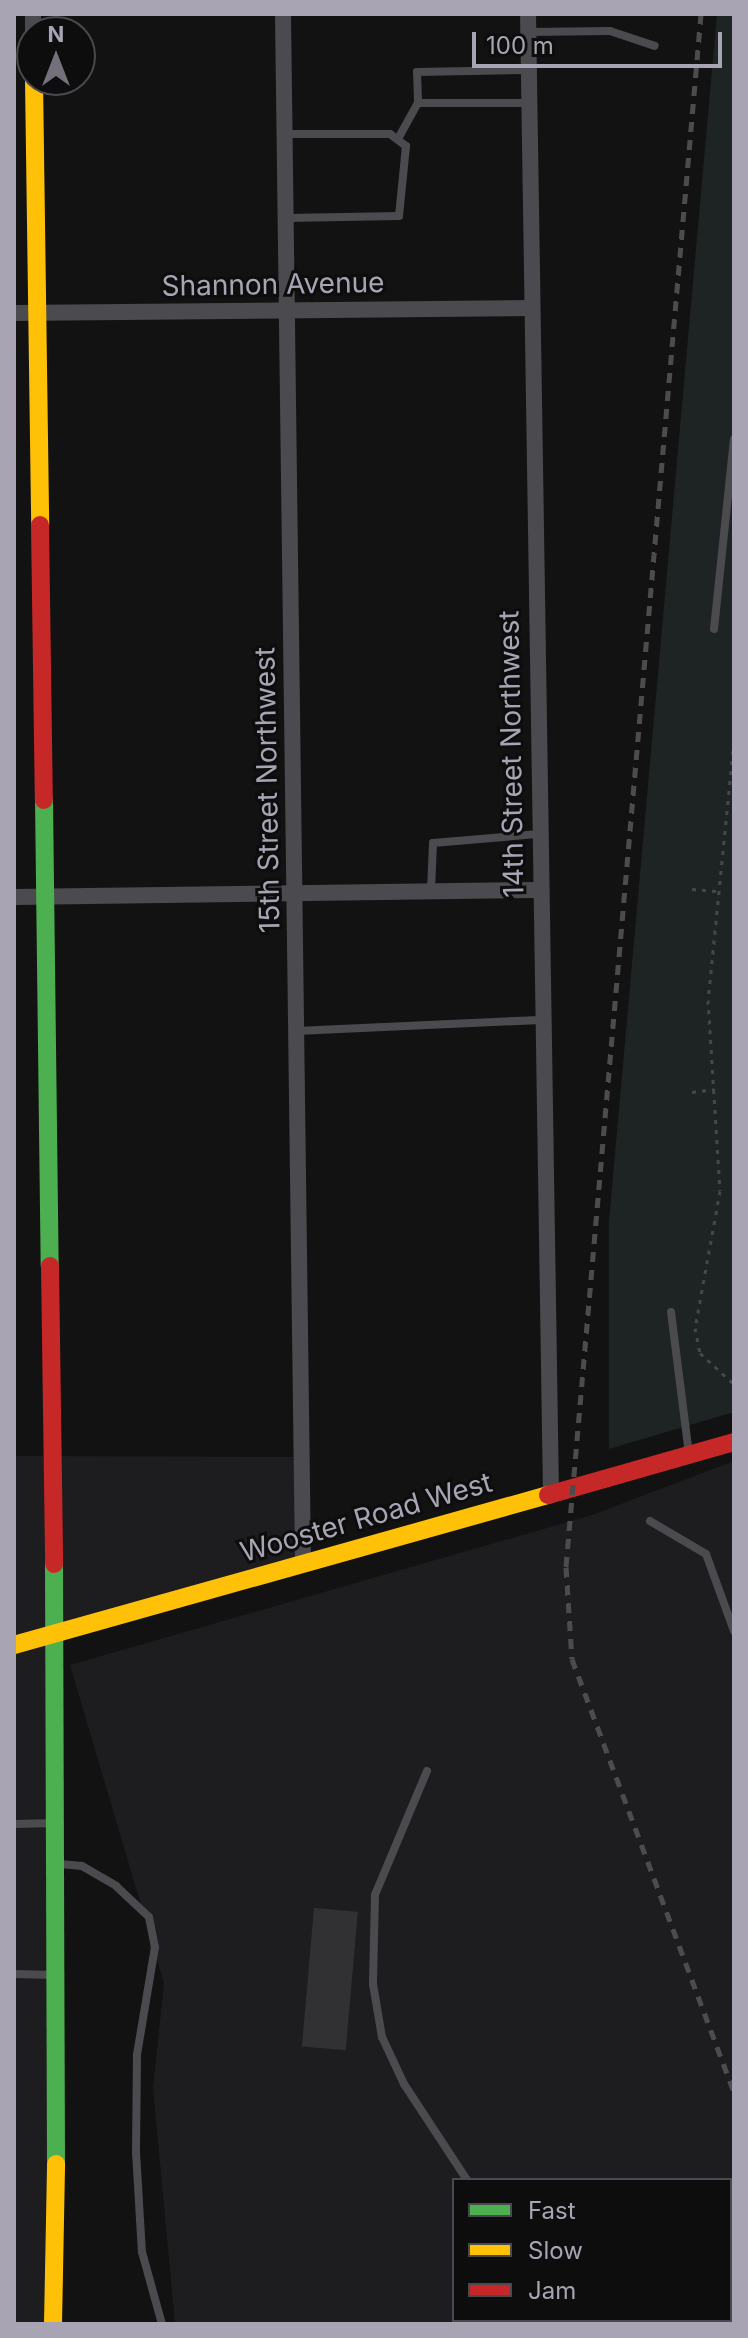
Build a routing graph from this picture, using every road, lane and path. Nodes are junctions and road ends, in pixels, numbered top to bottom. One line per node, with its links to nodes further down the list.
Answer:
1 (283, 14): 9 (street, 15th Street Northwest)
2 (528, 14): 3 (street, 14th Street Northwest)
3 (528, 32): 4 (lane); 5 (street, 14th Street Northwest)
4 (655, 46)
5 (529, 70): 7 (lane); 8 (street, 14th Street Northwest)
6 (34, 96): 15 (street)
7 (418, 103): 8 (lane); 10 (lane)
8 (529, 103): 12 (street, 14th Street Northwest)
9 (285, 134): 10 (lane); 11 (street, 15th Street Northwest)
10 (399, 137): 11 (lane)
11 (285, 218): 13 (street, 15th Street Northwest)
12 (532, 308): 13 (street, Shannon Avenue); 19 (street, 14th Street Northwest)
13 (287, 310): 15 (street, Shannon Avenue); 24 (street, 15th Street Northwest)
14 (14, 313): 15 (street, Shannon Avenue)
15 (37, 313): 25 (street)
16 (734, 439): 17 (lane)
17 (714, 629)
18 (734, 741): 23 (path)
19 (537, 834): 21 (street, 14th Street Northwest); 22 (lane)
20 (692, 889): 23 (path)
21 (538, 890): 22 (street); 27 (street, 14th Street Northwest)
22 (431, 892): 24 (street)
23 (718, 892): 29 (path)
24 (294, 893): 25 (street); 28 (street, 15th Street Northwest)
25 (43, 896): 26 (street); 39 (street)
26 (14, 897)
27 (541, 1020): 28 (lane); 35 (street, 14th Street Northwest)
28 (295, 1031): 37 (street, 15th Street Northwest)
29 (715, 1089): 30 (path); 32 (path)
30 (692, 1092)
31 (671, 1312): 34 (lane)
32 (734, 1384)
33 (734, 1442): 34 (street, Wooster Road West)
34 (689, 1455): 35 (street, Wooster Road West)
35 (551, 1493): 37 (street, Wooster Road West)
36 (650, 1521): 38 (lane)
37 (303, 1564): 39 (street, Wooster Road West)
38 (734, 1631)
39 (55, 1636): 40 (street, Wooster Road West); 42 (street)
40 (14, 1645)
41 (427, 1771): 47 (lane)
42 (58, 1823): 43 (lane); 44 (street)
43 (14, 1824)
44 (58, 1864): 46 (street); 49 (lane)
45 (14, 1974): 46 (lane)
46 (60, 1975): 48 (street)
47 (466, 2178)
48 (53, 2324)
49 (162, 2324)

